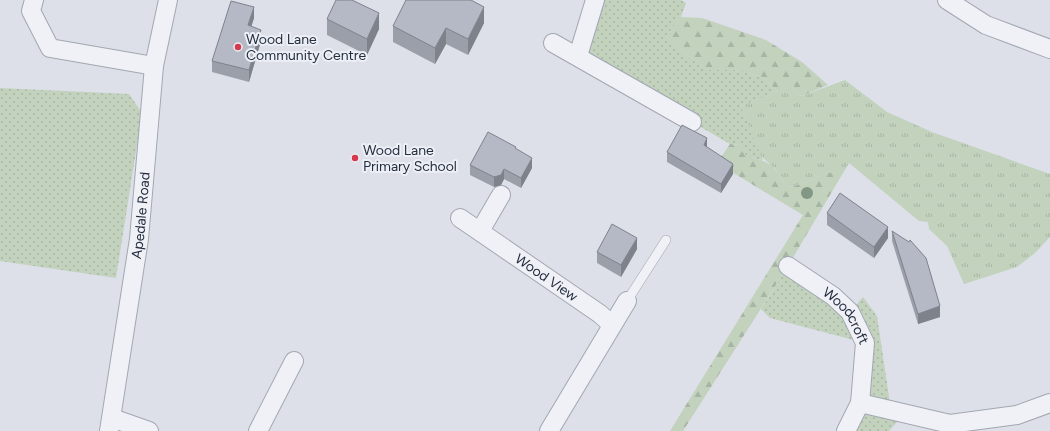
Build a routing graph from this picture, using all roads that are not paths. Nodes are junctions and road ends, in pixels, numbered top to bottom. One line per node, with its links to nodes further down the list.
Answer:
1 (34, 0): 8 (street)
2 (168, 0): 8 (street, Apedale Road)
3 (596, 0): 7 (street)
4 (947, 0): 6 (street)
5 (553, 43): 7 (street)
6 (1050, 50)
7 (578, 56): 9 (street)
8 (154, 66): 20 (street, Apedale Road)
9 (692, 122)
10 (501, 195): 12 (street)
11 (460, 218): 12 (street, Wood View)
12 (480, 231): 16 (street, Wood View)
13 (666, 240): 15 (lane)
14 (788, 266): 18 (street, Woodcroft)
15 (627, 301): 16 (street)
16 (612, 325): 23 (street)
17 (294, 361): 22 (street)
18 (860, 403): 19 (street); 24 (street, Woodcroft)
19 (1050, 403)
20 (111, 424): 21 (street)
21 (149, 431)
22 (258, 431)
23 (549, 431)
24 (846, 431)

